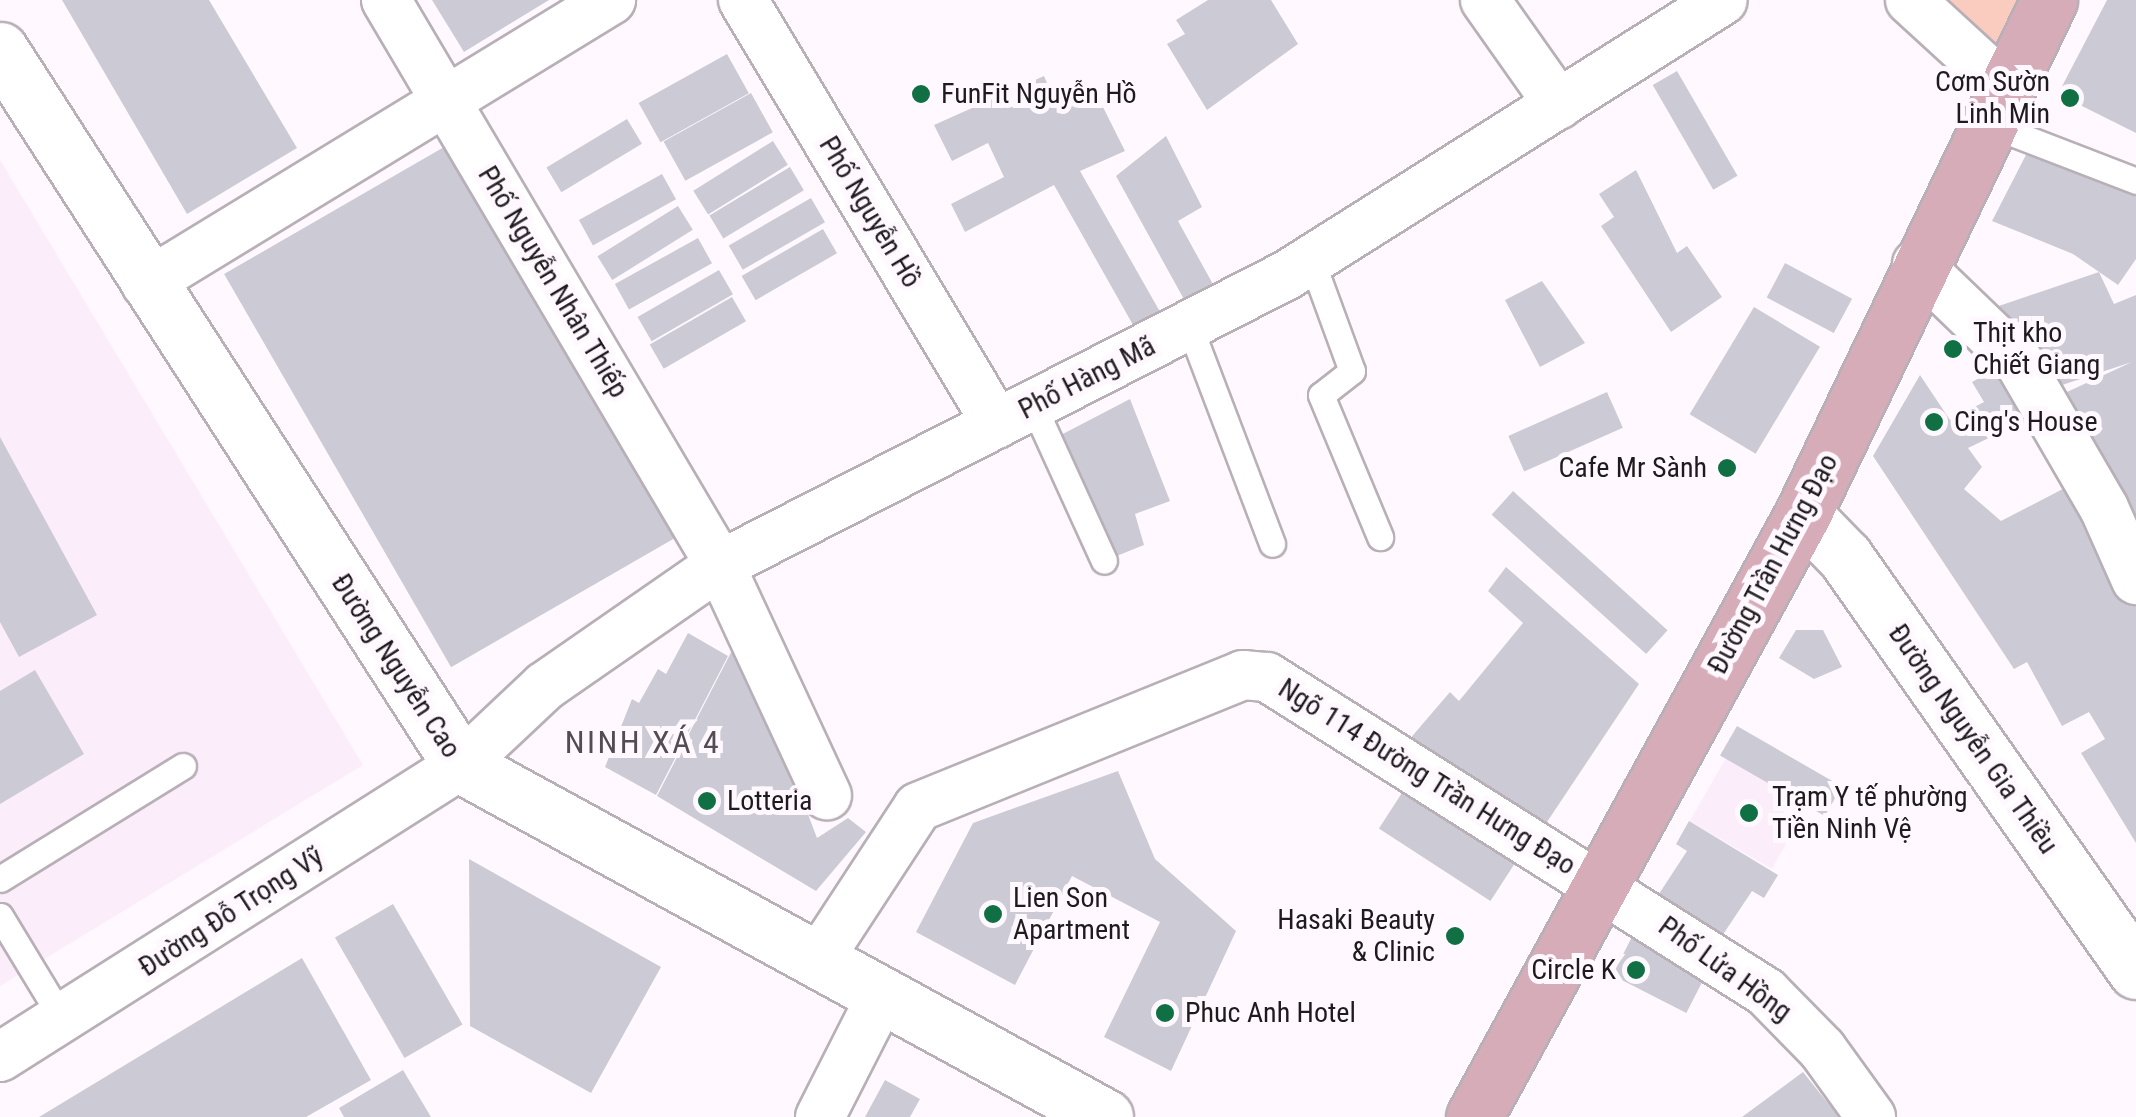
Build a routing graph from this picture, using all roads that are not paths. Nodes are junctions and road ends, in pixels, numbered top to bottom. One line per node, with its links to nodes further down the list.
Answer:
1 (386, 0): 9 (street, Phố Nguyễn Nhân Thiếp)
2 (611, 0): 9 (street)
3 (742, 0): 17 (street, Phố Nguyễn Hồ)
4 (1485, 0): 10 (street)
5 (1723, 0): 10 (street, Phố Hàng Mã)
6 (1910, 0): 11 (street)
7 (2049, 0): 11 (main road, Đường Trần Hưng Đạo)
8 (0, 50): 15 (main road, Đường Nguyễn Cao)
9 (446, 101): 15 (street); 23 (street, Phố Nguyễn Nhân Thiếp)
10 (1560, 105): 13 (street, Phố Hàng Mã)
11 (1995, 105): 12 (lane); 14 (main road, Đường Trần Hưng Đạo)
12 (2136, 181)
13 (1311, 260): 16 (street, Phố Hàng Mã); 20 (lane)
14 (1917, 264): 18 (main road, Đường Trần Hưng Đạo); 19 (street)
15 (146, 284): 25 (main road, Đường Nguyễn Cao)
16 (1190, 324): 17 (street, Phố Hàng Mã); 21 (lane)
17 (1015, 415): 22 (lane); 23 (street, Phố Hàng Mã)
18 (1803, 514): 29 (main road, Đường Trần Hưng Đạo); 32 (main road, Đường Nguyễn Gia Thiều)
19 (2125, 526): 24 (street)
20 (1380, 537)
21 (1272, 544)
22 (1104, 561)
23 (720, 565): 25 (street, Phố Hàng Mã); 27 (street, Phố Nguyễn Nhân Thiếp)
24 (2136, 580)
25 (461, 765): 31 (main road, Đường Nguyễn Cao); 34 (street, Đường Đỗ Trọng Vỹ)
26 (183, 766): 28 (lane)
27 (827, 795)
28 (0, 880)
29 (1600, 884): 31 (street, Ngõ 114 Đường Trần Hưng Đạo); 38 (main road, Đường Trần Hưng Đạo); 39 (street, Phố Lửa Hồng)
30 (0, 916): 34 (lane)
31 (820, 957): 33 (main road, Đường Nguyễn Cao)
32 (2136, 971)
33 (883, 993): 36 (street); 37 (main road, Đường Nguyễn Cao)
34 (64, 1020): 35 (street, Đường Đỗ Trọng Vỹ)
35 (0, 1057)
36 (820, 1117)
37 (1105, 1117)
38 (1474, 1117)
39 (1870, 1117)

